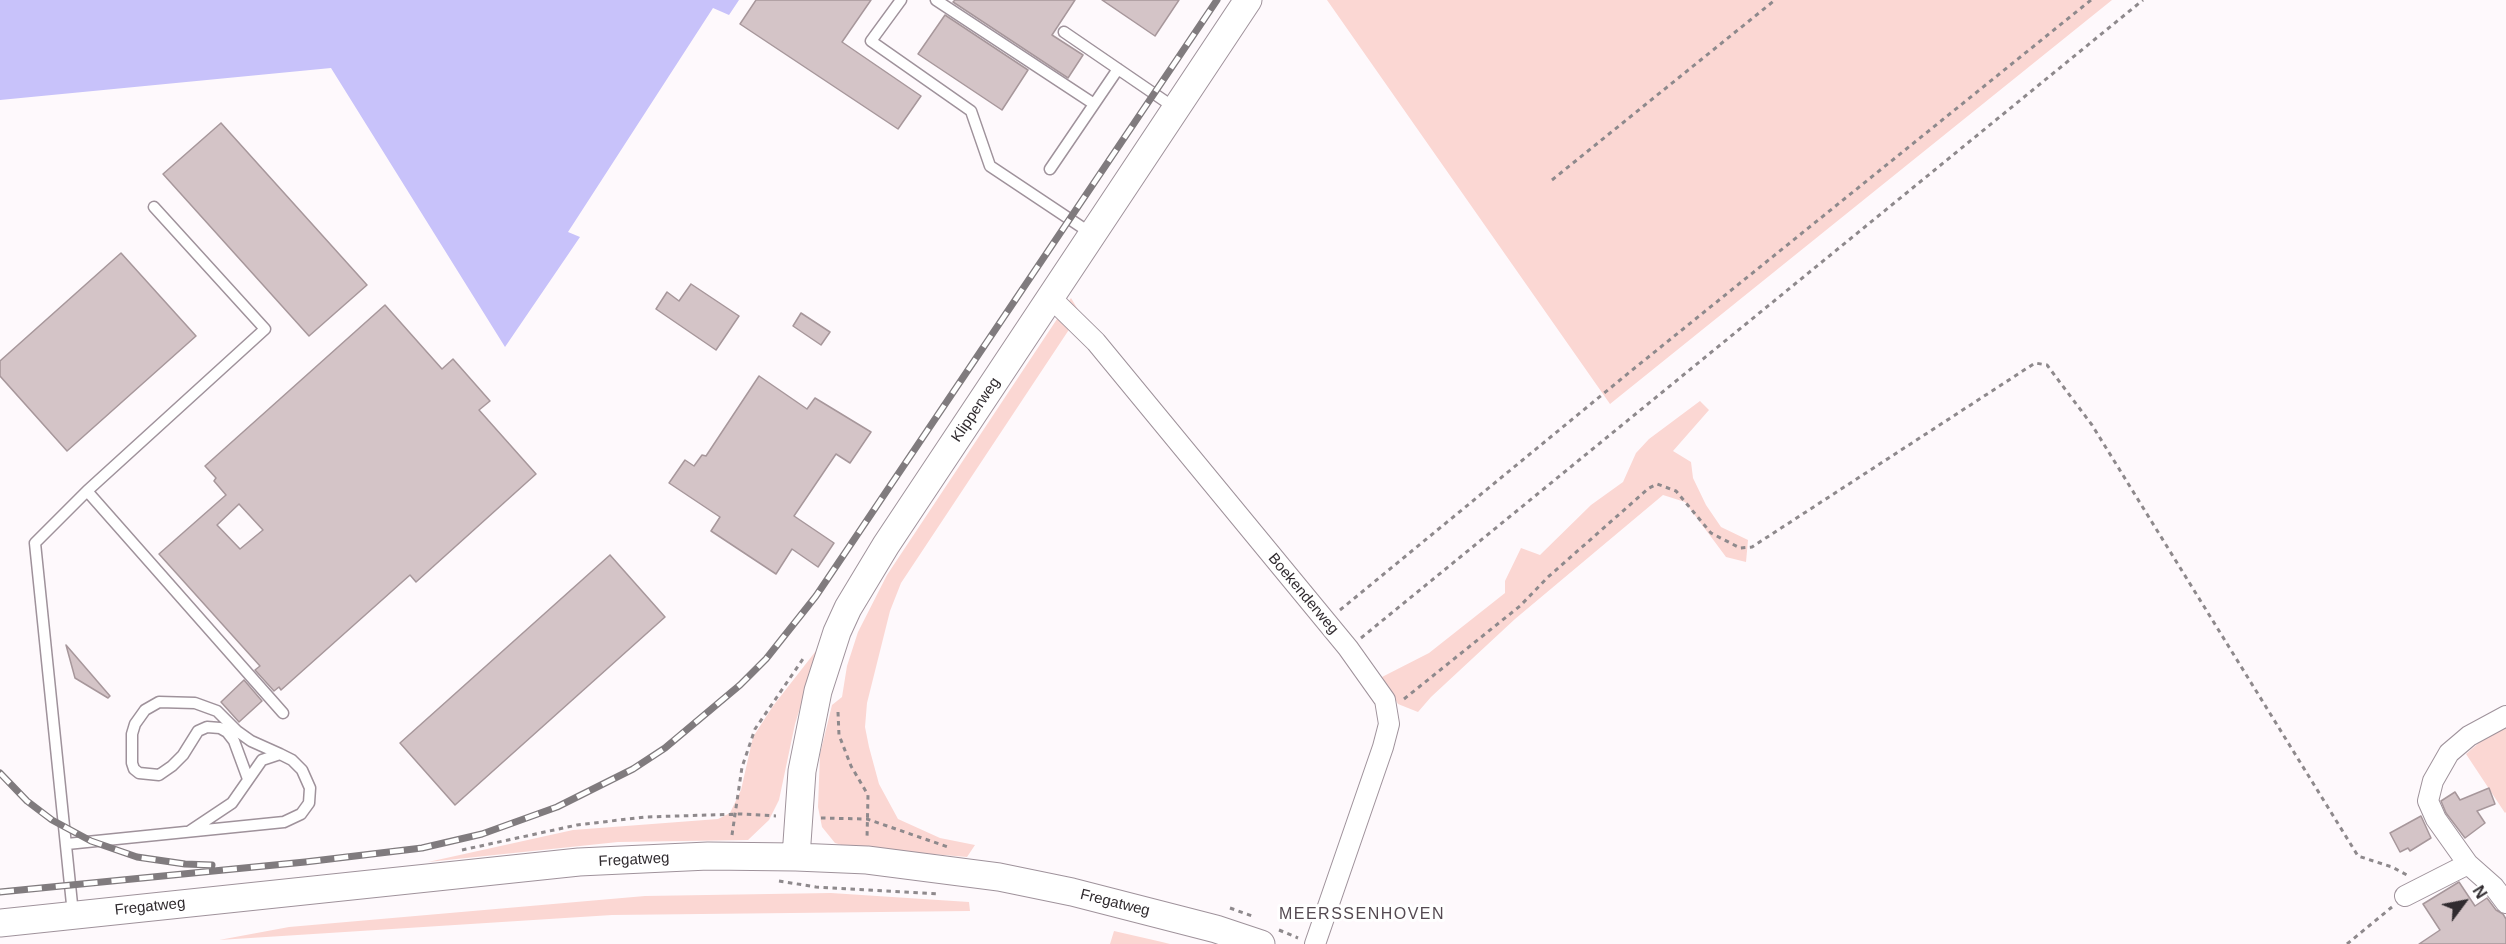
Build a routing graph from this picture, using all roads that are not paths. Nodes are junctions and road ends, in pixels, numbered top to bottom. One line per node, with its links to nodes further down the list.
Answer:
1 (901, 0): 10 (lane)
2 (936, 0): 6 (lane)
3 (1248, 0): 7 (street, Klipperweg)
4 (1064, 32): 5 (lane)
5 (1118, 69): 6 (lane); 7 (lane)
6 (1094, 104): 8 (lane)
7 (1176, 108): 10 (street, Klipperweg)
8 (1050, 169)
9 (154, 207): 12 (lane)
10 (1092, 234): 11 (street, Klipperweg)
11 (1050, 297): 19 (street, Klipperweg); 26 (street, Boekenderweg)
12 (87, 491): 13 (lane); 18 (lane)
13 (283, 713)
14 (2506, 716): 20 (street)
15 (280, 754): 16 (lane); 16 (lane); 17 (lane)
16 (248, 779): 17 (lane)
17 (190, 831): 18 (lane)
18 (67, 844): 23 (lane)
19 (796, 857): 23 (street, Fregatweg); 25 (street, Fregatweg)
20 (2468, 864): 21 (street); 22 (street)
21 (2405, 896)
22 (2506, 903)
23 (73, 915): 24 (street, Fregatweg)
24 (0, 923)
25 (1261, 944)
26 (1315, 944)

